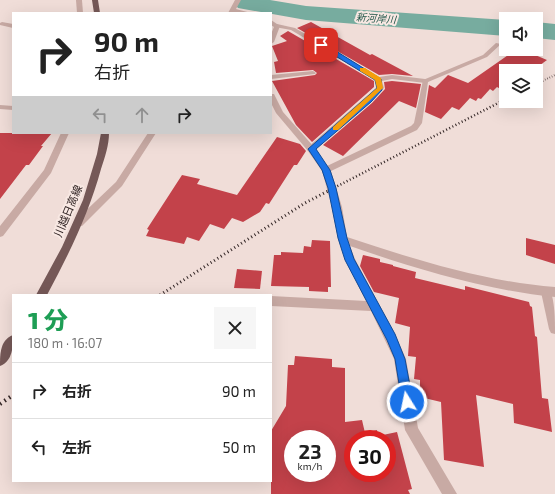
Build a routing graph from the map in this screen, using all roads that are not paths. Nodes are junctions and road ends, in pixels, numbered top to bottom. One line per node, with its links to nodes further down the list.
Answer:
1 (79, 0): 4 (street)
2 (95, 0): 5 (main road)
3 (238, 0): 6 (street)
4 (80, 12)
5 (97, 12)
6 (231, 12)
7 (2, 24): 9 (street)
8 (274, 24): 10 (street); 14 (street)
9 (12, 26)
10 (272, 36)
11 (498, 44): 15 (street)
12 (313, 73): 13 (street)
13 (272, 77)
14 (378, 79): 15 (street); 22 (street)
15 (425, 81): 23 (street)
16 (272, 98): 22 (street)
17 (0, 107): 18 (street)
18 (12, 108)
19 (65, 134): 25 (street)
20 (151, 134): 24 (street)
21 (105, 136): 24 (main road, 川越日高線)
22 (311, 149): 23 (street)
23 (326, 170): 26 (street)
24 (78, 223): 28 (main road, 川越日高線)
25 (0, 233)
26 (343, 238): 27 (street); 30 (street)
27 (551, 292): 31 (street)
28 (42, 294)
29 (272, 301): 30 (street)
30 (373, 306): 34 (street)
31 (555, 329)
32 (12, 342): 33 (main road)
33 (0, 360)
34 (450, 494)

